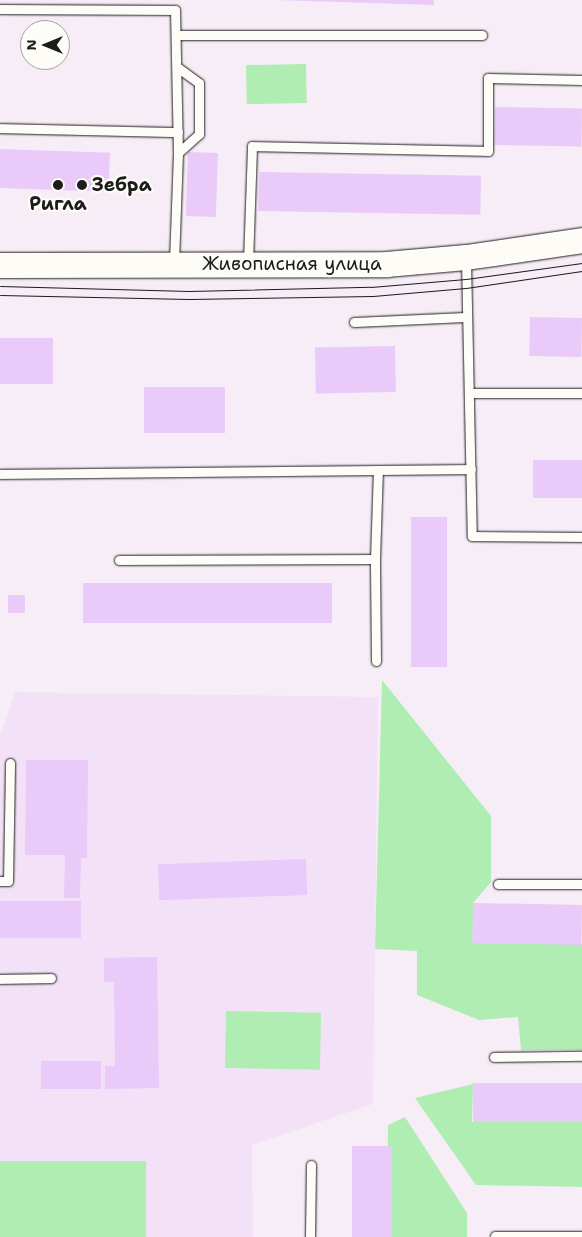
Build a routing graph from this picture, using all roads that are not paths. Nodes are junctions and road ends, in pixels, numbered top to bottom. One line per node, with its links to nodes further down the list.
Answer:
1 (0, 9): 2 (lane)
2 (177, 36): 3 (lane); 4 (lane)
3 (482, 36)
4 (177, 67): 7 (lane); 8 (lane)
5 (582, 80): 12 (lane)
6 (0, 128): 7 (lane)
7 (178, 132): 8 (lane)
8 (178, 153): 11 (lane)
9 (582, 240): 10 (street, Живописная улица)
10 (466, 257): 12 (street, Живописная улица); 14 (lane)
11 (174, 264): 12 (street, Живописная улица); 13 (street, Живописная улица)
12 (248, 264)
13 (0, 265)
14 (466, 317): 15 (lane); 16 (lane)
15 (354, 322)
16 (469, 393): 17 (lane); 18 (lane)
17 (582, 393)
18 (471, 469): 19 (lane); 21 (lane)
19 (378, 470): 20 (lane); 22 (lane)
20 (0, 474)
21 (582, 537)
22 (374, 559): 23 (lane); 24 (lane)
23 (119, 560)
24 (376, 661)
25 (10, 763): 26 (lane)
26 (0, 881)
27 (498, 884): 28 (lane)
28 (582, 884)
29 (51, 978): 30 (lane)
30 (0, 979)
31 (582, 1056): 32 (lane)
32 (494, 1057)
33 (311, 1165): 36 (lane)
34 (496, 1236): 35 (lane)
35 (582, 1236)
36 (310, 1237)

